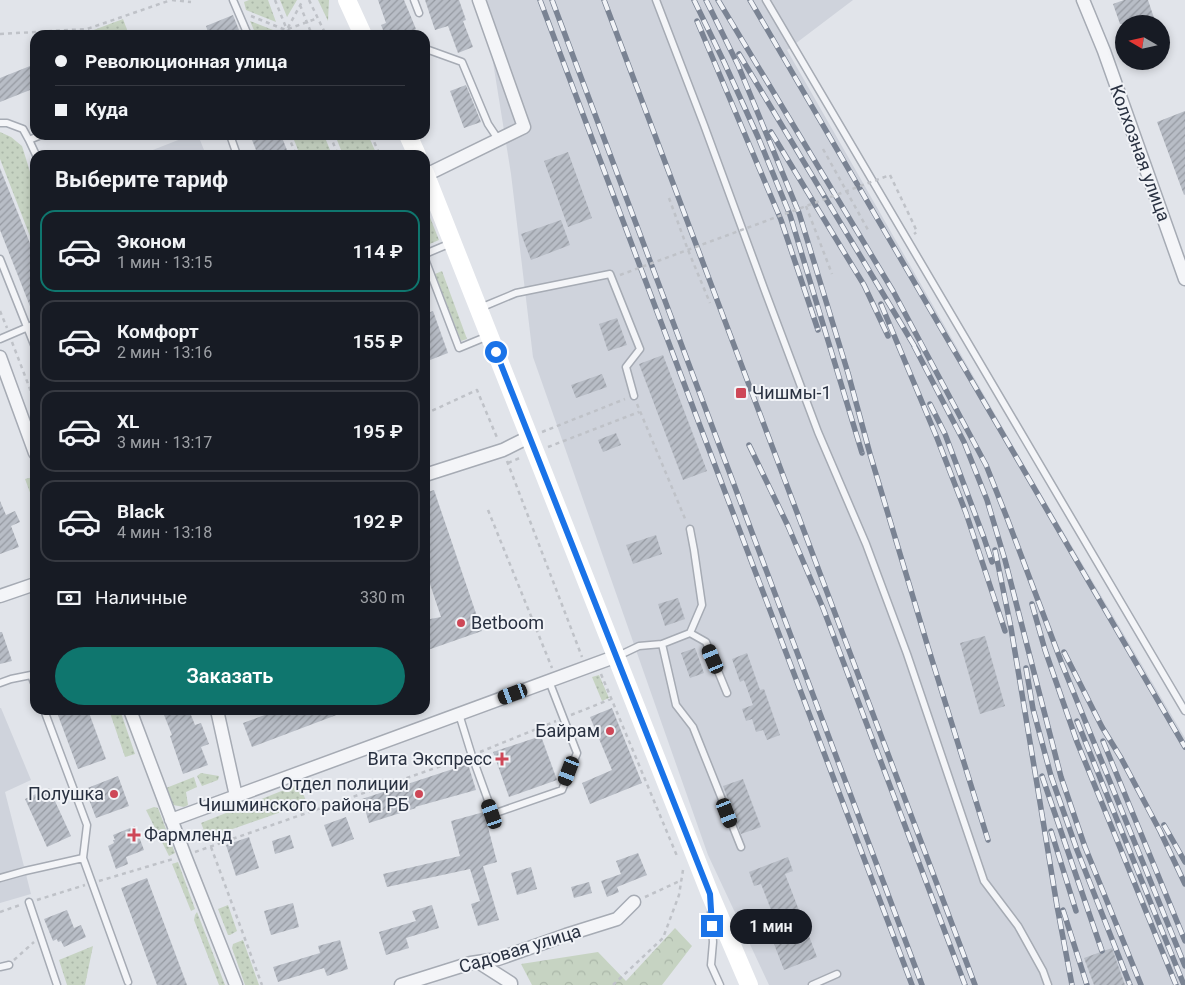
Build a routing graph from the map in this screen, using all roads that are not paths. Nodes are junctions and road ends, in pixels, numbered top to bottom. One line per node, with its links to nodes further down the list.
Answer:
1 (233, 0): 9 (lane)
2 (347, 0): 10 (main road)
3 (414, 0): 8 (lane)
4 (479, 0): 14 (street)
5 (656, 0): 69 (lane)
6 (766, 0): 44 (lane)
7 (1083, 0): 22 (street, Колхозная улица)
8 (419, 13)
9 (246, 30)
10 (361, 30)
11 (430, 50): 14 (lane)
12 (0, 123): 13 (lane)
13 (29, 140): 15 (lane)
14 (498, 140): 16 (street)
15 (34, 150)
16 (430, 172)
17 (430, 187): 18 (main road)
18 (452, 243): 19 (lane); 23 (main road)
19 (430, 252)
20 (0, 258): 25 (lane)
21 (430, 272): 27 (lane)
22 (1185, 279)
23 (479, 308): 27 (main road); 30 (lane)
24 (30, 326): 25 (lane)
25 (27, 328): 26 (lane); 28 (lane)
26 (30, 335)
27 (490, 335): 32 (main road)
28 (0, 339)
29 (0, 357): 31 (street)
30 (634, 396)
31 (30, 439)
32 (532, 444): 33 (street); 39 (main road)
33 (430, 474)
34 (690, 529): 37 (lane)
35 (30, 586): 36 (street)
36 (0, 596)
37 (690, 633): 38 (lane); 43 (lane)
38 (662, 644): 39 (lane); 51 (lane)
39 (617, 656): 41 (street); 54 (main road)
40 (30, 676): 42 (lane)
41 (553, 680): 45 (street); 45 (lane)
42 (0, 683)
43 (727, 692)
44 (1185, 711)
45 (459, 714): 49 (street)
46 (46, 715): 52 (lane)
47 (132, 715): 50 (street)
48 (222, 715): 49 (street)
49 (236, 796): 50 (street)
50 (172, 820): 63 (street)
51 (741, 847)
52 (83, 858): 53 (lane); 61 (lane)
53 (0, 878)
54 (710, 894): 66 (lane); 67 (main road)
55 (29, 902): 62 (lane)
56 (634, 902): 57 (street, Садовая улица)
57 (478, 962): 64 (street, Садовая улица); 65 (street)
58 (8, 965): 59 (lane)
59 (0, 967)
60 (837, 974): 68 (lane)
61 (128, 982)
62 (58, 985)
63 (236, 985)
64 (401, 985)
65 (511, 985)
66 (720, 985)
67 (749, 985)
68 (812, 985)
69 (1048, 985)

